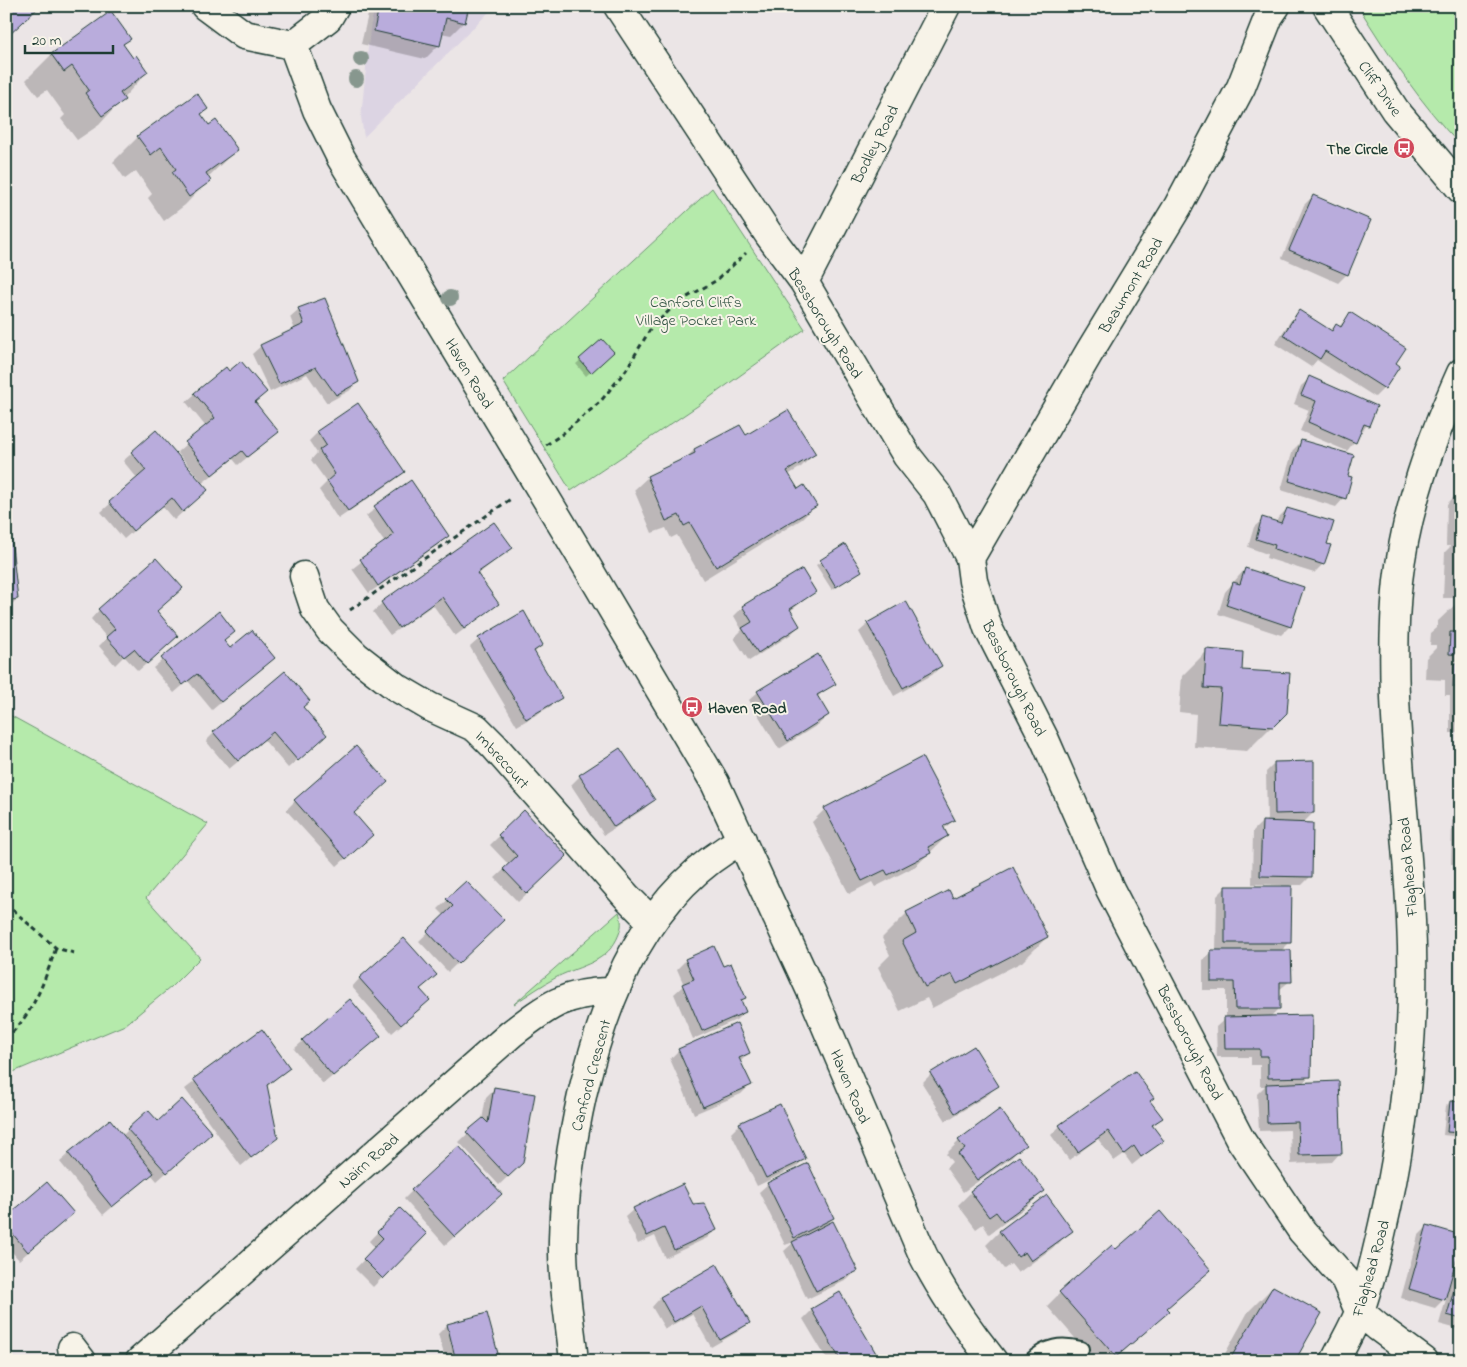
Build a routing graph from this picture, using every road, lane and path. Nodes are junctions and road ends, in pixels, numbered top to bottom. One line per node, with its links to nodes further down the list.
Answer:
1 (204, 6): 7 (street)
2 (335, 6): 7 (street)
3 (618, 6): 9 (street, Bessborough Road)
4 (946, 6): 10 (street, Bodley Road)
5 (1276, 6): 14 (street, Beaumont Road)
6 (1327, 6): 8 (street, Cliff Drive)
7 (294, 45): 12 (street, Haven Road)
8 (1461, 189)
9 (769, 235): 10 (street, Bessborough Road); 12 (path)
10 (804, 282): 14 (street, Bessborough Road)
11 (1461, 374): 24 (street, Flaghead Road)
12 (522, 459): 13 (street, Haven Road)
13 (536, 482): 16 (path); 17 (street, Haven Road)
14 (970, 558): 24 (street, Bessborough Road)
15 (304, 576): 16 (street, Imbrecourt)
16 (327, 626): 19 (street, Imbrecourt)
17 (742, 840): 19 (street, Canford Crescent); 28 (street, Haven Road)
18 (6, 904): 20 (path)
19 (651, 921): 22 (street, Canford Crescent)
20 (56, 948): 21 (path); 23 (path)
21 (74, 953)
22 (612, 992): 26 (street, Nairn Road); 27 (street, Canford Crescent)
23 (6, 1039)
24 (1360, 1311): 30 (street, Flaghead Road); 31 (street)
25 (1081, 1349): 29 (lane)
26 (140, 1361)
27 (574, 1361)
28 (993, 1361)
29 (1031, 1361)
30 (1335, 1361)
31 (1424, 1361)

